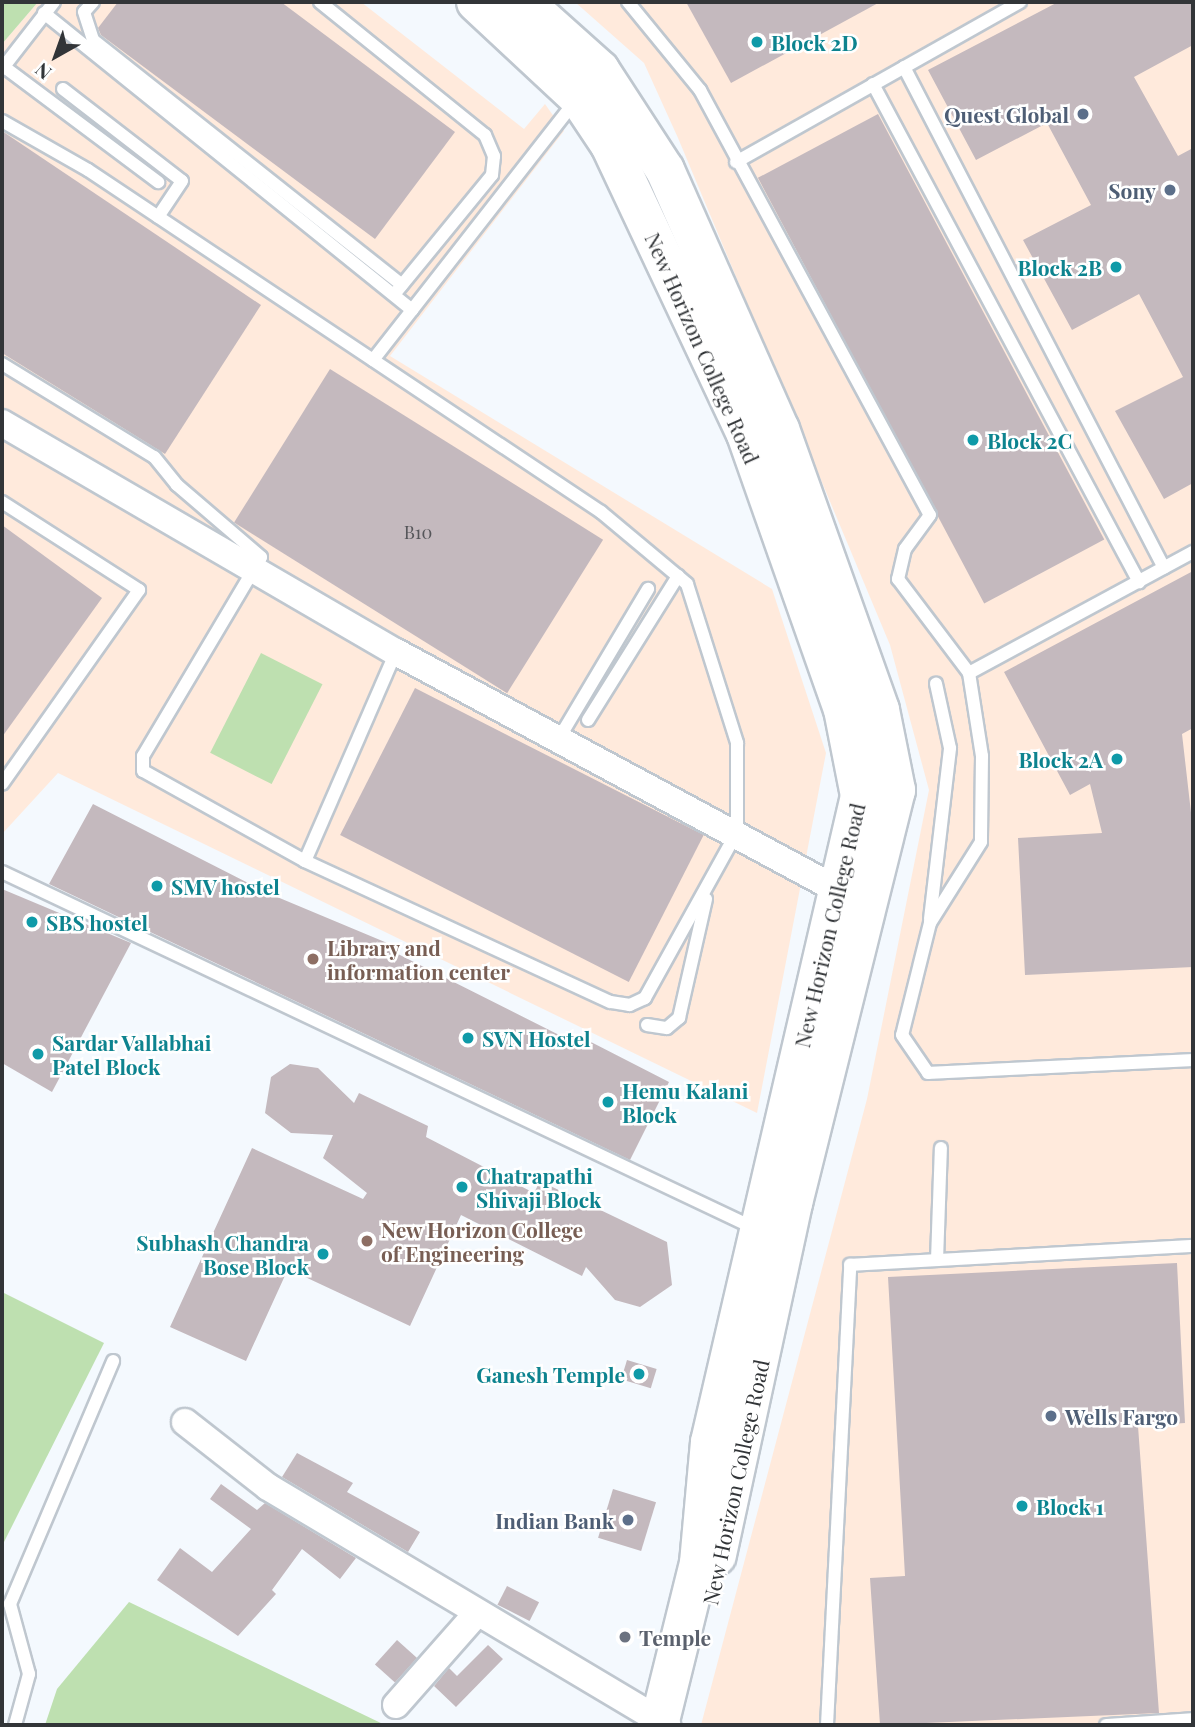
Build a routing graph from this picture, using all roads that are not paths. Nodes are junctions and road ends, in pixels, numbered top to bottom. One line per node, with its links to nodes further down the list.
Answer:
1 (54, 2): 8 (lane)
2 (93, 2): 18 (lane)
3 (320, 2): 18 (lane)
4 (476, 2): 11 (main road, New Horizon College Road)
5 (524, 2): 11 (main road, New Horizon College Road)
6 (628, 2): 15 (lane)
7 (1020, 2): 10 (lane)
8 (44, 13): 9 (lane); 19 (lane)
9 (2, 67): 16 (lane)
10 (904, 67): 12 (lane); 26 (lane)
11 (589, 83): 20 (lane); 40 (main road, New Horizon College Road); 54 (main road, New Horizon College Road)
12 (873, 84): 15 (lane); 29 (lane)
13 (63, 89): 17 (lane)
14 (2, 121): 17 (lane)
15 (736, 162): 32 (lane)
16 (158, 182)
17 (158, 217): 21 (lane)
18 (402, 285): 19 (lane)
19 (393, 295): 20 (lane)
20 (412, 310): 21 (lane)
21 (373, 360): 28 (lane)
22 (2, 363): 27 (lane)
23 (2, 423): 27 (street)
24 (2, 502): 36 (lane)
25 (1193, 552): 26 (lane)
26 (1164, 568): 29 (lane)
27 (257, 571): 31 (street); 38 (lane)
28 (677, 576): 34 (lane); 37 (lane)
29 (1139, 582): 32 (lane)
30 (648, 589): 35 (lane)
31 (396, 652): 35 (street); 38 (lane)
32 (969, 673): 42 (lane)
33 (936, 684): 42 (lane)
34 (588, 720)
35 (558, 740): 37 (street)
36 (2, 784)
37 (737, 832): 40 (street); 41 (lane)
38 (305, 862): 41 (lane)
39 (2, 872): 46 (lane)
40 (836, 889): 46 (main road, New Horizon College Road)
41 (704, 892): 43 (lane)
42 (930, 923): 44 (lane)
43 (647, 1025)
44 (1193, 1063)
45 (941, 1149): 48 (lane)
46 (761, 1231): 54 (main road, New Horizon College Road)
47 (1193, 1246): 48 (lane)
48 (937, 1260): 56 (lane)
49 (113, 1361): 55 (lane)
50 (185, 1422): 51 (street)
51 (477, 1613): 52 (street); 54 (street)
52 (396, 1706)
53 (1193, 1719): 57 (lane)
54 (666, 1724)
55 (15, 1725)
56 (827, 1725)
57 (1106, 1725)

